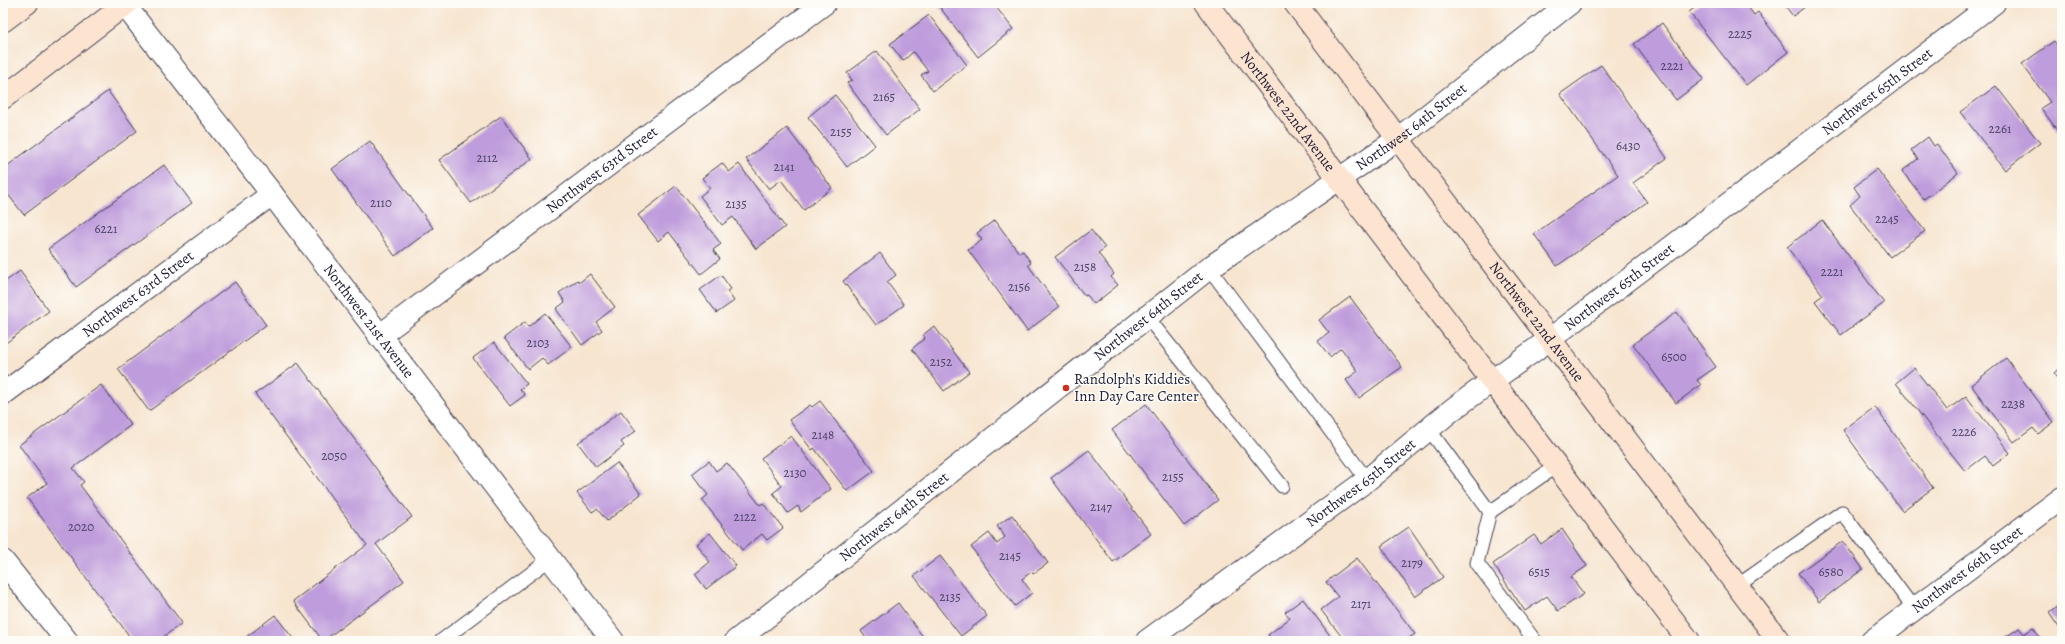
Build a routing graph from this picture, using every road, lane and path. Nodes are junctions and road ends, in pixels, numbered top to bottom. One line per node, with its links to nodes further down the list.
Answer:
1 (27, 3): 8 (main road)
2 (825, 3): 15 (street, Northwest 63rd Street)
3 (1206, 3): 11 (main road, Northwest 22nd Avenue)
4 (1295, 3): 10 (main road, Northwest 22nd Avenue)
5 (1570, 3): 10 (street, Northwest 64th Street)
6 (1994, 3): 16 (street, Northwest 65th Street)
7 (125, 4): 9 (main road); 12 (street, Northwest 21st Avenue)
8 (3, 21)
9 (3, 98)
10 (1399, 138): 11 (street, Northwest 64th Street); 16 (main road, Northwest 22nd Avenue)
11 (1339, 178): 13 (street, Northwest 64th Street); 17 (main road, Northwest 22nd Avenue)
12 (272, 194): 15 (street, Northwest 21st Avenue); 18 (street, Northwest 63rd Street)
13 (1209, 268): 14 (street, Northwest 64th Street); 21 (lane)
14 (1147, 317): 22 (lane); 32 (street, Northwest 64th Street)
15 (379, 336): 25 (street, Northwest 21st Avenue)
16 (1550, 339): 17 (street, Northwest 65th Street); 27 (main road, Northwest 22nd Avenue)
17 (1491, 380): 19 (street, Northwest 65th Street); 20 (main road, Northwest 22nd Avenue)
18 (3, 394)
19 (1428, 428): 21 (street, Northwest 65th Street); 24 (lane)
20 (1556, 466): 24 (lane); 35 (main road, Northwest 22nd Avenue)
21 (1367, 480): 33 (street, Northwest 65th Street)
22 (1282, 486)
23 (2062, 498): 28 (street, Northwest 66th Street)
24 (1490, 512): 34 (lane)
25 (550, 559): 30 (lane); 31 (street, Northwest 21st Avenue)
26 (3, 561): 29 (street)
27 (1737, 586): 28 (lane); 36 (main road, Northwest 22nd Avenue)
28 (1914, 609): 37 (street, Northwest 66th Street)
29 (66, 641)
30 (440, 641)
31 (613, 641)
32 (736, 641)
33 (1147, 641)
34 (1535, 641)
35 (1689, 641)
36 (1779, 641)
37 (1872, 641)

